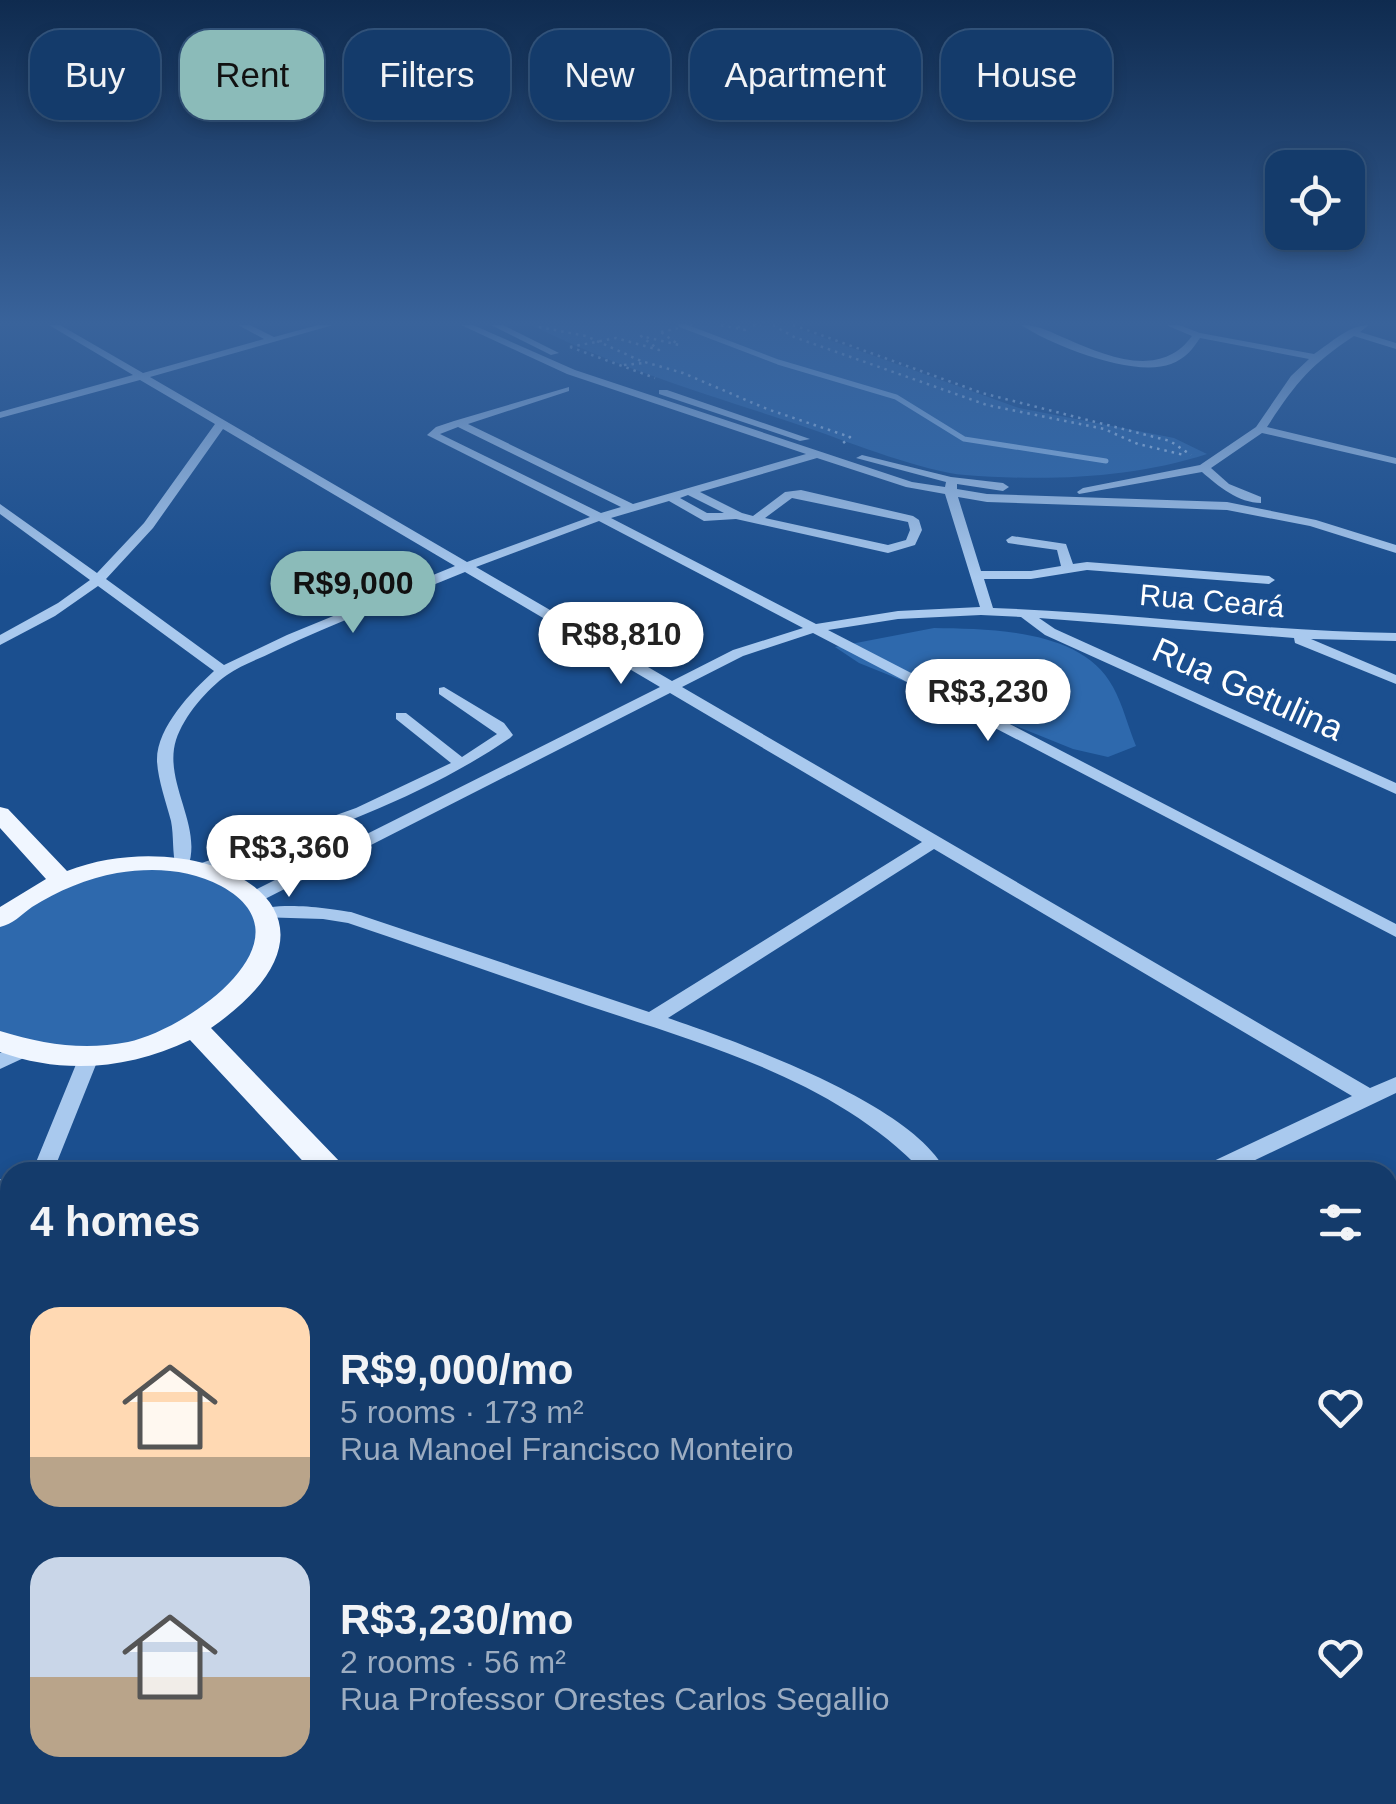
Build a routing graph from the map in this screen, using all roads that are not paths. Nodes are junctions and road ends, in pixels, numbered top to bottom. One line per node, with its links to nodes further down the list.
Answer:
1 (197, 409): 6 (street)
2 (505, 409): 7 (street)
3 (681, 409): 10 (street)
4 (717, 409): 9 (street)
5 (1274, 409): 8 (street)
6 (221, 423): 27 (street); 31 (street)
7 (458, 424): 20 (street); 22 (street)
8 (1260, 429): 11 (street); 12 (street)
9 (834, 444): 10 (street); 13 (street)
10 (816, 455): 13 (street); 14 (street)
11 (1396, 460)
12 (1204, 468): 15 (street); 17 (street); 18 (street)
13 (951, 487): 15 (street); 17 (street); 29 (street)
14 (690, 492): 16 (street); 21 (street)
15 (1083, 492): 17 (street)
16 (671, 498): 20 (street); 21 (street)
17 (1189, 499): 18 (street); 26 (street)
18 (1257, 500): 25 (street)
19 (0, 508): 31 (street)
20 (632, 508): 22 (street)
21 (738, 516): 23 (street)
22 (600, 517): 27 (street); 34 (street)
23 (755, 520): 23 (street)
24 (1012, 540): 28 (street)
25 (1396, 540)
26 (1396, 549)
27 (467, 566): 38 (street); 40 (street)
28 (1068, 570): 29 (street); 30 (street)
29 (974, 571): 32 (street)
30 (1269, 580)
31 (96, 581): 37 (street); 38 (street)
32 (988, 612): 33 (street, Rua Ceará); 34 (street, Rua Ceará)
33 (1024, 614): 35 (street, Rua Ceará); 44 (street, Rua Getulina)
34 (816, 628): 40 (street, Rua Ceará); 51 (street)
35 (1288, 635): 36 (street, Rua Ceará); 39 (street)
36 (1396, 637)
37 (0, 641)
38 (223, 671): 47 (street)
39 (1396, 680)
40 (669, 688): 46 (street); 49 (street, Rua Ceará)
41 (444, 691): 43 (street)
42 (401, 716): 43 (street)
43 (462, 764): 47 (street)
44 (1396, 790)
45 (0, 814): 48 (main road)
46 (935, 841): 52 (street); 57 (street)
47 (192, 866): 48 (main road); 49 (main road)
48 (62, 882): 50 (main road)
49 (260, 905): 52 (street); 53 (main road)
50 (0, 919)
51 (1396, 931)
52 (651, 1020): 60 (street)
53 (193, 1026): 55 (main road); 59 (main road)
54 (7, 1051): 55 (main road)
55 (90, 1057): 58 (street)
56 (1396, 1084): 57 (street)
57 (1370, 1097): 61 (street)
58 (46, 1162)
59 (322, 1162)
60 (929, 1162)
61 (1241, 1162)

